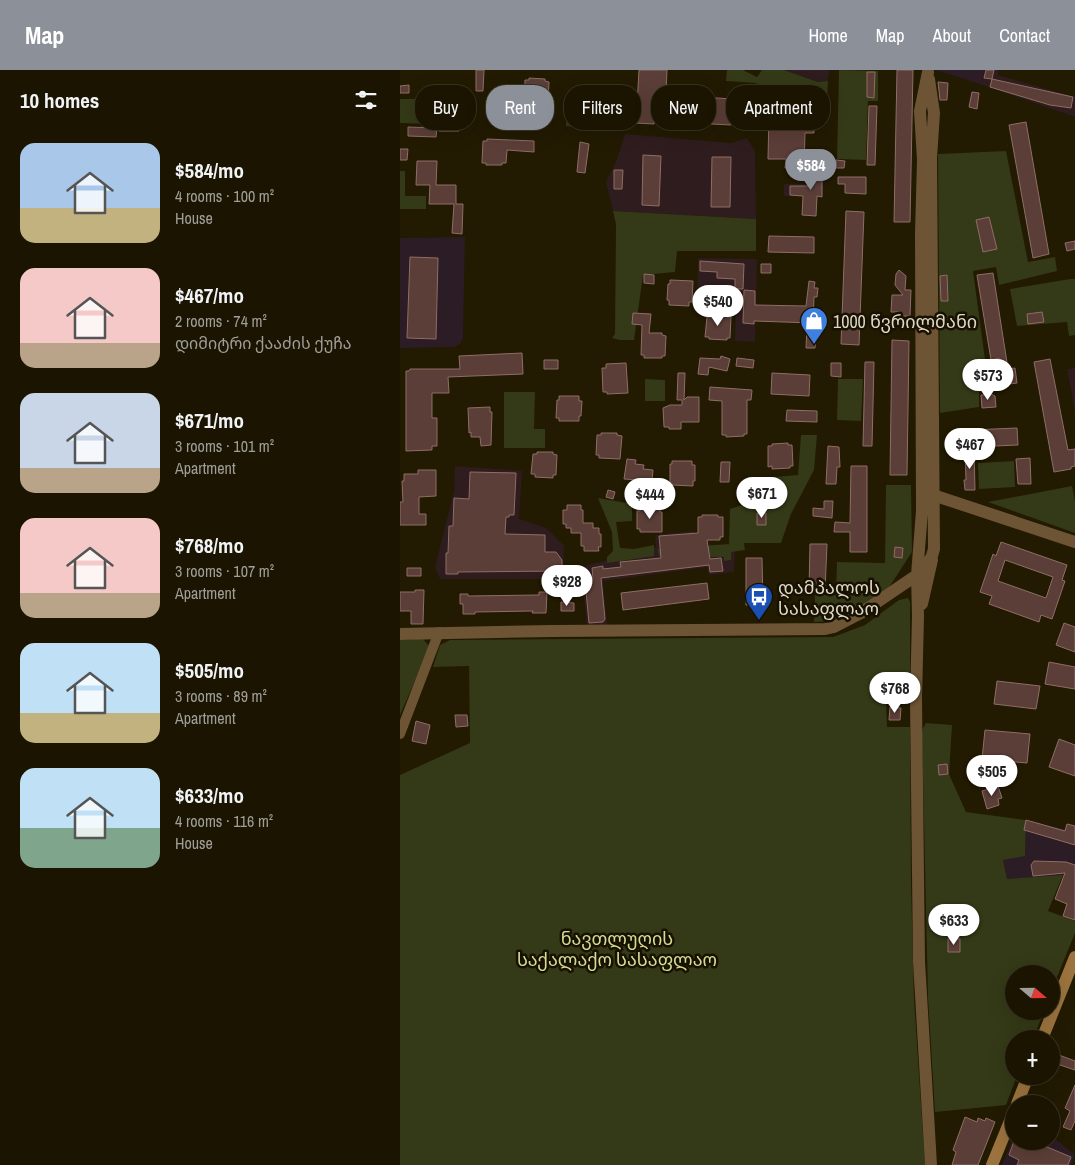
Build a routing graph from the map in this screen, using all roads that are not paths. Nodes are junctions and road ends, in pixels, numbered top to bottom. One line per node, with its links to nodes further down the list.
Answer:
1 (928, 71): 2 (street)
2 (927, 495): 3 (street); 4 (street); 5 (street)
3 (1075, 542)
4 (932, 556): 5 (street); 6 (street)
5 (918, 575): 6 (street); 7 (street); 8 (street)
6 (926, 590): 7 (street)
7 (918, 616): 14 (street)
8 (440, 632): 9 (street); 10 (street)
9 (400, 634)
10 (400, 734)
11 (1075, 957): 12 (main road)
12 (1046, 1030)
13 (1005, 1133): 15 (main road)
14 (931, 1165)
15 (992, 1165)

